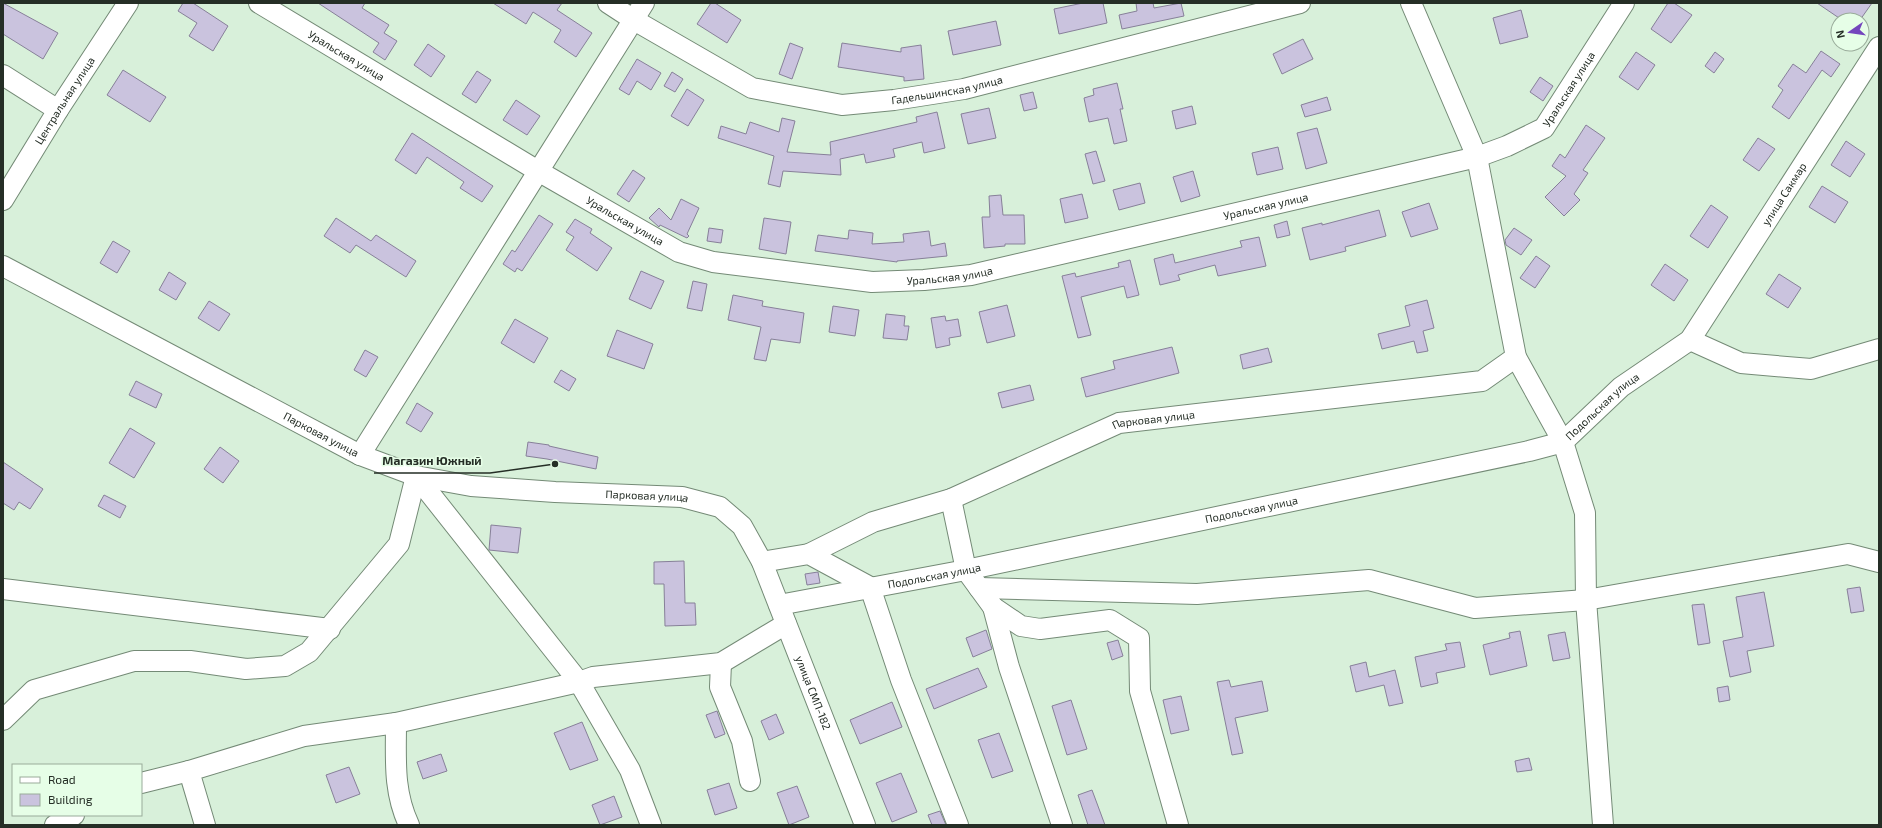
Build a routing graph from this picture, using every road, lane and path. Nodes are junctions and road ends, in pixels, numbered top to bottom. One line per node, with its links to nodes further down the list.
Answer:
1 (128, 3): 11 (street, Центральная улица)
2 (259, 3): 13 (street, Уральская улица)
3 (608, 3): 8 (street, Гадельшинская улица)
4 (644, 3): 8 (street)
5 (1300, 3): 8 (street, Гадельшинская улица)
6 (1411, 3): 12 (street)
7 (1624, 3): 12 (street, Уральская улица)
8 (634, 20): 13 (street)
9 (1879, 47): 16 (street, улица Сакмар)
10 (3, 75): 11 (street)
11 (58, 110): 14 (street, Центральная улица)
12 (1477, 157): 13 (street, Уральская улица); 18 (street)
13 (538, 171): 20 (street)
14 (3, 200)
15 (3, 266): 20 (street, Парковая улица)
16 (1690, 340): 17 (street); 19 (street, Подольская улица)
17 (1879, 349)
18 (1516, 358): 19 (street); 22 (street, Парковая улица)
19 (1563, 442): 26 (street, Подольская улица); 30 (street)
20 (360, 455): 21 (street, Парковая улица)
21 (416, 476): 24 (street, Парковая улица); 34 (street); 36 (street)
22 (951, 499): 23 (street, Парковая улица); 26 (street)
23 (808, 554): 24 (street, Парковая улица); 27 (street)
24 (762, 562): 31 (street, улица СМП-182)
25 (1879, 562): 30 (street)
26 (966, 570): 27 (street, Подольская улица); 28 (street)
27 (870, 587): 31 (street, Подольская улица); 48 (street)
28 (979, 588): 30 (street); 32 (street)
29 (3, 589): 34 (street)
30 (1586, 600): 51 (street)
31 (779, 605): 33 (street, улица СМП-182)
32 (993, 607): 49 (street); 50 (street)
33 (786, 624): 35 (street); 47 (street, улица СМП-182)
34 (330, 629): 37 (street)
35 (721, 663): 36 (street); 40 (street)
36 (579, 682): 38 (street); 46 (street)
37 (3, 720)
38 (396, 723): 39 (street); 43 (street)
39 (189, 771): 41 (street); 45 (street)
40 (750, 781)
41 (142, 783)
42 (72, 816): 44 (street)
43 (406, 819)
44 (55, 825)
45 (205, 825)
46 (651, 825)
47 (865, 825)
48 (958, 825)
49 (1062, 825)
50 (1178, 825)
51 (1603, 825)

